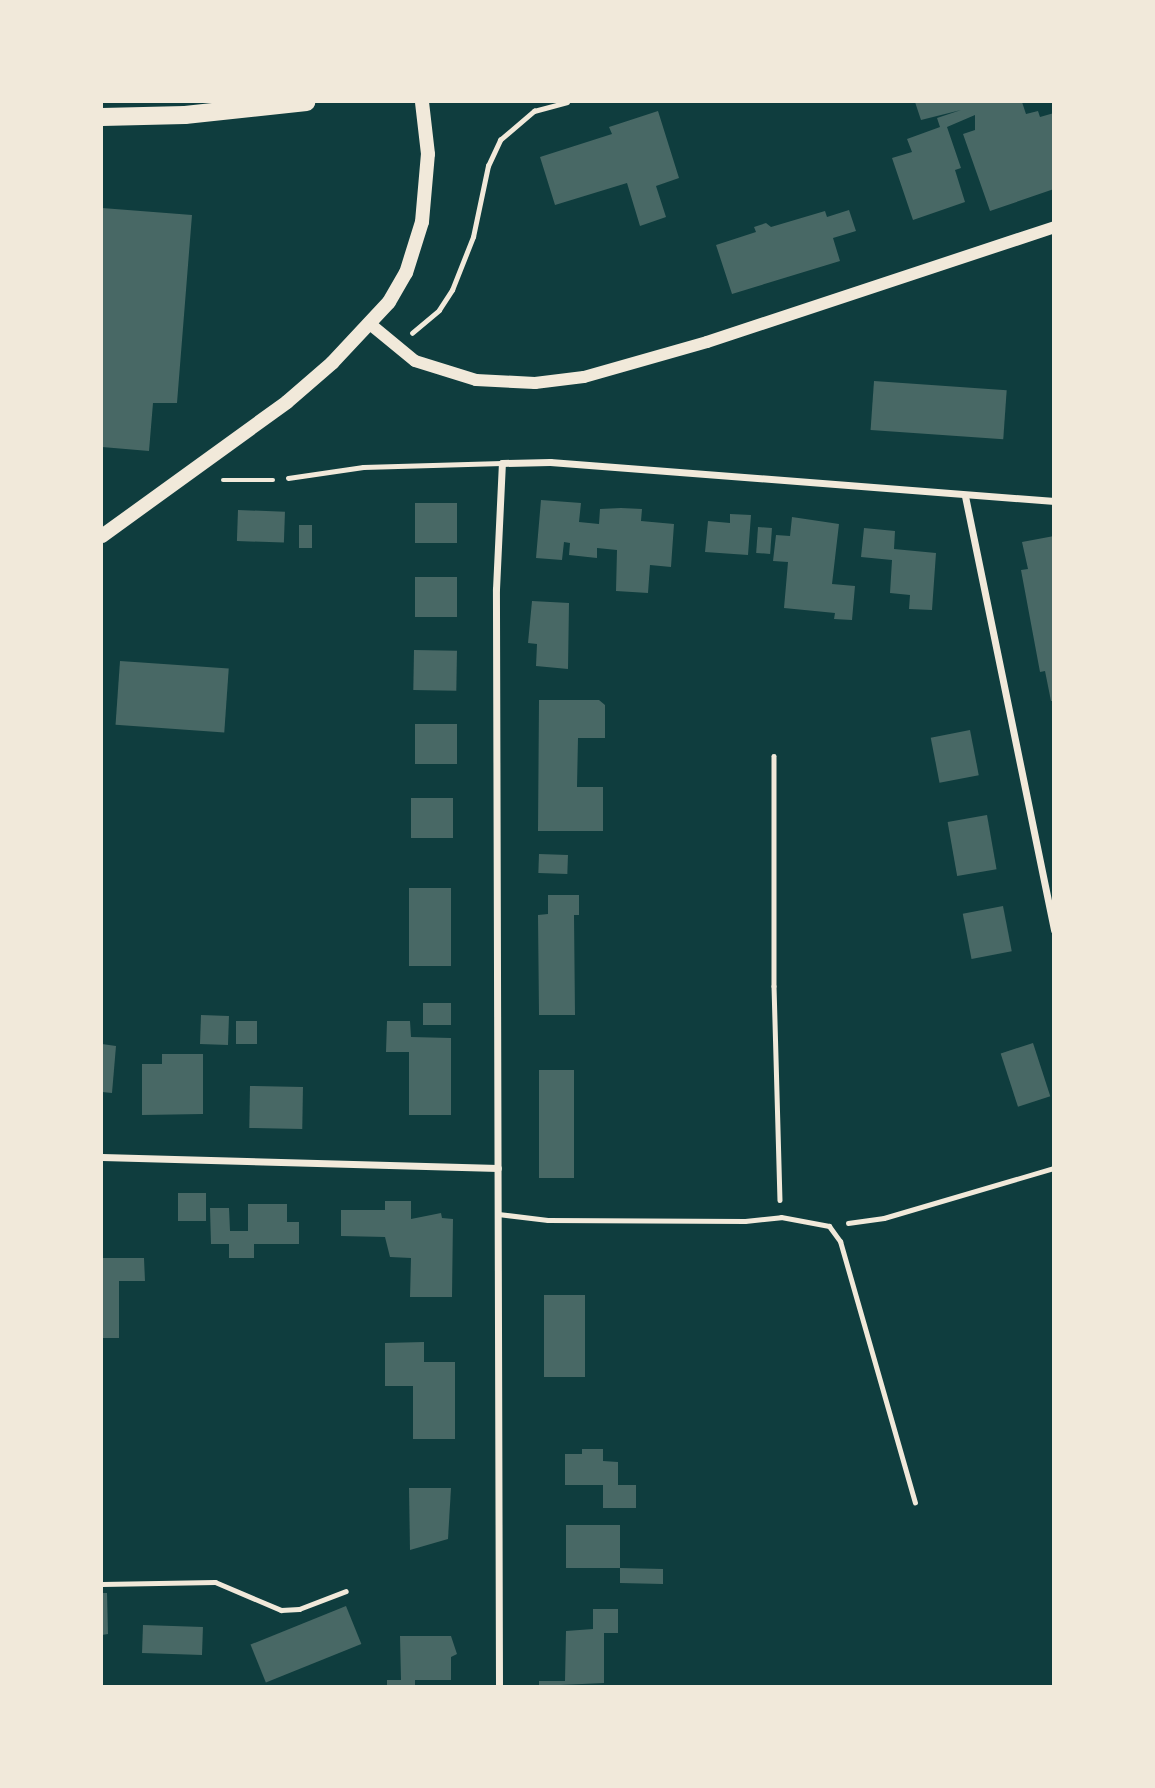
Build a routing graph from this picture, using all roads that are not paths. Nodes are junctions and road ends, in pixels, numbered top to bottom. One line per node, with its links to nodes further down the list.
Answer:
1 (306, 102): 3 (main road)
2 (422, 102): 5 (main road)
3 (102, 117)
4 (1054, 227): 5 (street)
5 (370, 324): 10 (main road)
6 (502, 463): 7 (lane); 8 (street); 13 (street)
7 (288, 478)
8 (965, 496): 9 (street); 11 (street)
9 (1054, 501)
10 (102, 536)
11 (1054, 930)
12 (102, 1157): 13 (street)
13 (498, 1168): 14 (street)
14 (498, 1214): 15 (lane); 18 (street)
15 (915, 1502)
16 (102, 1584): 17 (lane)
17 (346, 1591)
18 (499, 1686)

